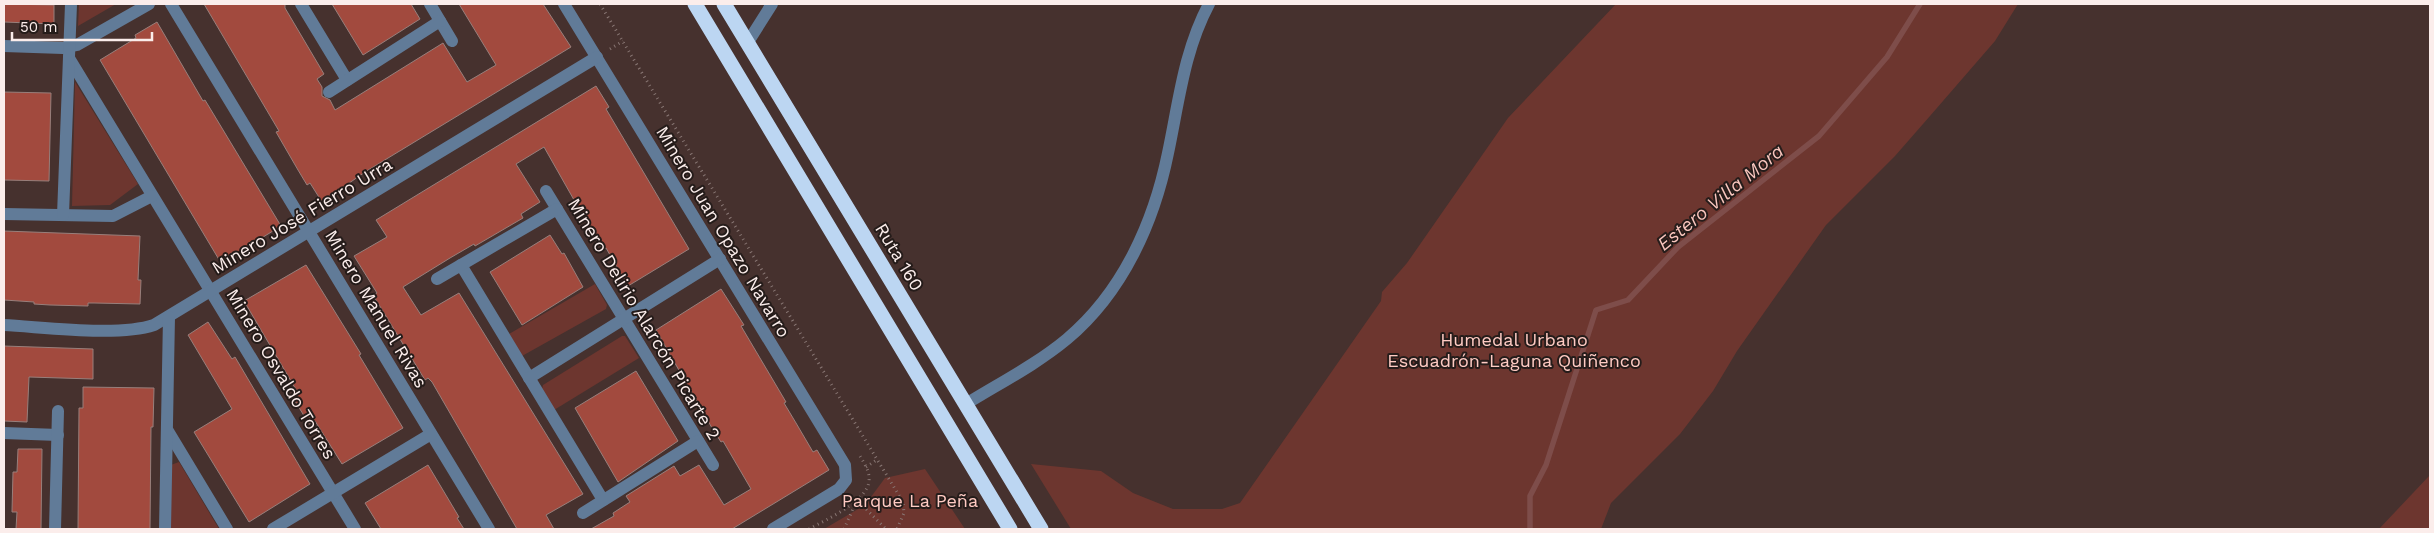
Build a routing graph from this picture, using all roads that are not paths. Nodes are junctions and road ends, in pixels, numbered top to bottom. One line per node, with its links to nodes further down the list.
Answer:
1 (70, 4): 15 (street)
2 (149, 4): 15 (street)
3 (171, 4): 24 (street, Minero Manuel Rivas)
4 (301, 4): 17 (street)
5 (430, 4): 11 (street)
6 (564, 4): 16 (street, Minero Juan Opazo Navarro)
7 (695, 4): 51 (highway)
8 (724, 4): 13 (highway, Ruta 160)
9 (772, 4): 13 (street)
10 (1209, 4): 33 (street)
11 (440, 21): 12 (street); 17 (street)
12 (452, 41)
13 (748, 42): 33 (highway, Ruta 160)
14 (4, 46): 15 (street)
15 (69, 53): 20 (street, Minero Osvaldo Torres); 23 (street)
16 (597, 57): 24 (street, Minero José Fierro Urra); 25 (street, Minero Juan Opazo Navarro)
17 (347, 80): 18 (street)
18 (329, 92)
19 (546, 192): 21 (street, Minero Delirio Alarcón Picarte 2)
20 (152, 196): 23 (street); 28 (street, Minero Osvaldo Torres)
21 (557, 209): 26 (street); 30 (street, Minero Delirio Alarcón Picarte 2)
22 (4, 214): 23 (street)
23 (63, 216)
24 (309, 232): 28 (street, Minero José Fierro Urra); 38 (street, Minero Manuel Rivas)
25 (720, 259): 30 (street); 50 (street, Minero Juan Opazo Navarro)
26 (461, 265): 27 (street); 32 (street)
27 (438, 278)
28 (210, 292): 29 (street, Minero José Fierro Urra); 41 (street, Minero Osvaldo Torres)
29 (169, 317): 31 (street, Minero José Fierro Urra); 35 (street)
30 (624, 319): 32 (street); 39 (street, Minero Delirio Alarcón Picarte 2)
31 (4, 325)
32 (529, 378): 42 (street)
33 (966, 404): 52 (highway, Ruta 160)
34 (58, 411): 37 (street)
35 (168, 431): 45 (street); 46 (street)
36 (4, 434): 37 (street)
37 (58, 434): 44 (street)
38 (432, 434): 41 (street); 49 (street, Minero Manuel Rivas)
39 (698, 441): 40 (street, Minero Delirio Alarcón Picarte 2); 42 (street)
40 (713, 465)
41 (333, 493): 47 (street); 48 (street, Minero Osvaldo Torres)
42 (603, 500): 43 (street)
43 (583, 513)
44 (54, 529)
45 (165, 529)
46 (227, 529)
47 (273, 529)
48 (354, 529)
49 (489, 529)
50 (773, 529)
51 (1010, 529)
52 (1041, 529)

